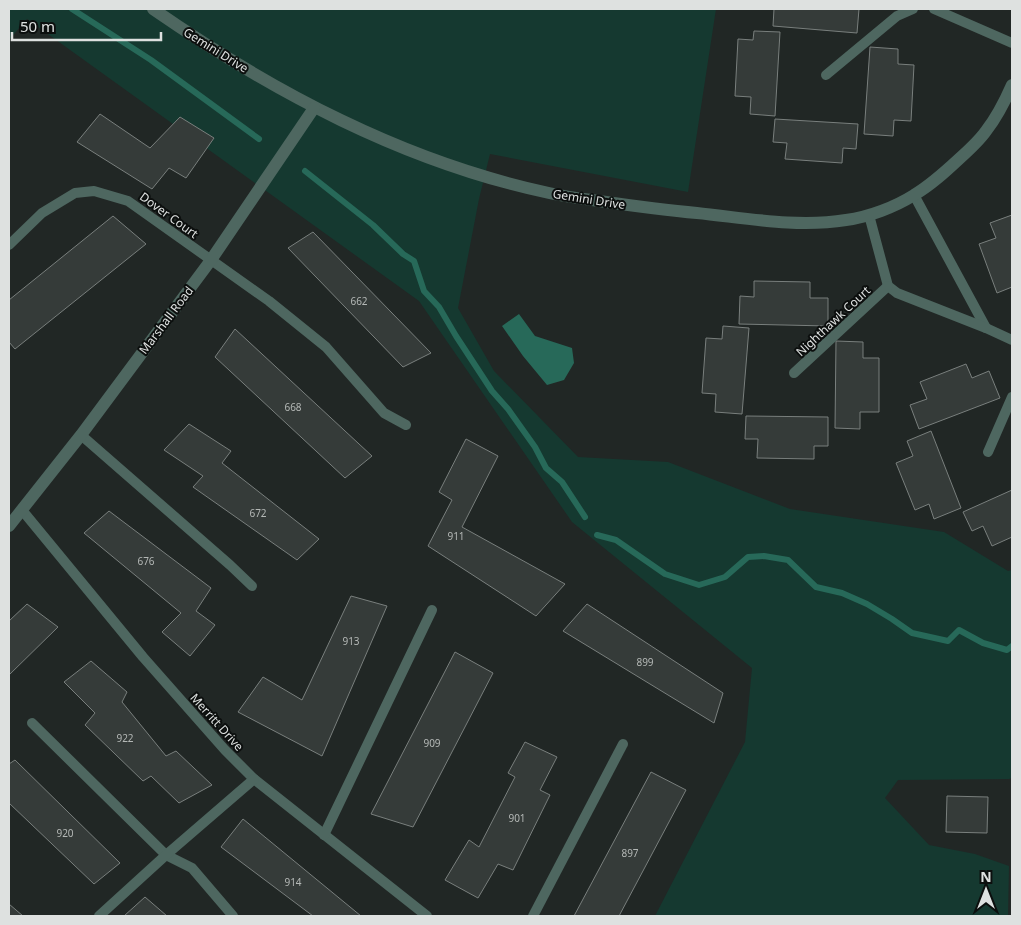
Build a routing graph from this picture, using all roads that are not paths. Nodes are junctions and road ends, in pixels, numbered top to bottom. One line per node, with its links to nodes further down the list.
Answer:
1 (152, 9): 7 (street, Gemini Drive)
2 (913, 9): 5 (lane)
3 (934, 9): 4 (lane)
4 (1012, 43)
5 (826, 75)
6 (1012, 85): 8 (street, Gemini Drive)
7 (314, 108): 9 (street, Gemini Drive); 11 (street, Marshall Road)
8 (914, 195): 9 (street, Gemini Drive); 13 (lane)
9 (869, 215): 12 (lane)
10 (9, 245): 11 (lane, Dover Court)
11 (210, 260): 17 (lane, Dover Court); 18 (street, Marshall Road)
12 (888, 286): 13 (lane); 15 (lane, Nighthawk Court)
13 (986, 328): 14 (lane)
14 (1012, 340)
15 (794, 373)
16 (1012, 397): 19 (lane)
17 (406, 425)
18 (81, 435): 20 (street, Marshall Road); 22 (lane)
19 (988, 452)
20 (22, 510): 21 (street, Marshall Road); 26 (lane, Merritt Drive)
21 (9, 526)
22 (252, 586)
23 (432, 610): 27 (lane)
24 (32, 723): 28 (lane)
25 (623, 744): 32 (lane)
26 (254, 779): 27 (lane, Merritt Drive); 28 (lane)
27 (324, 834): 31 (lane, Merritt Drive)
28 (166, 855): 29 (lane); 30 (lane)
29 (99, 916)
30 (233, 916)
31 (427, 916)
32 (533, 916)

